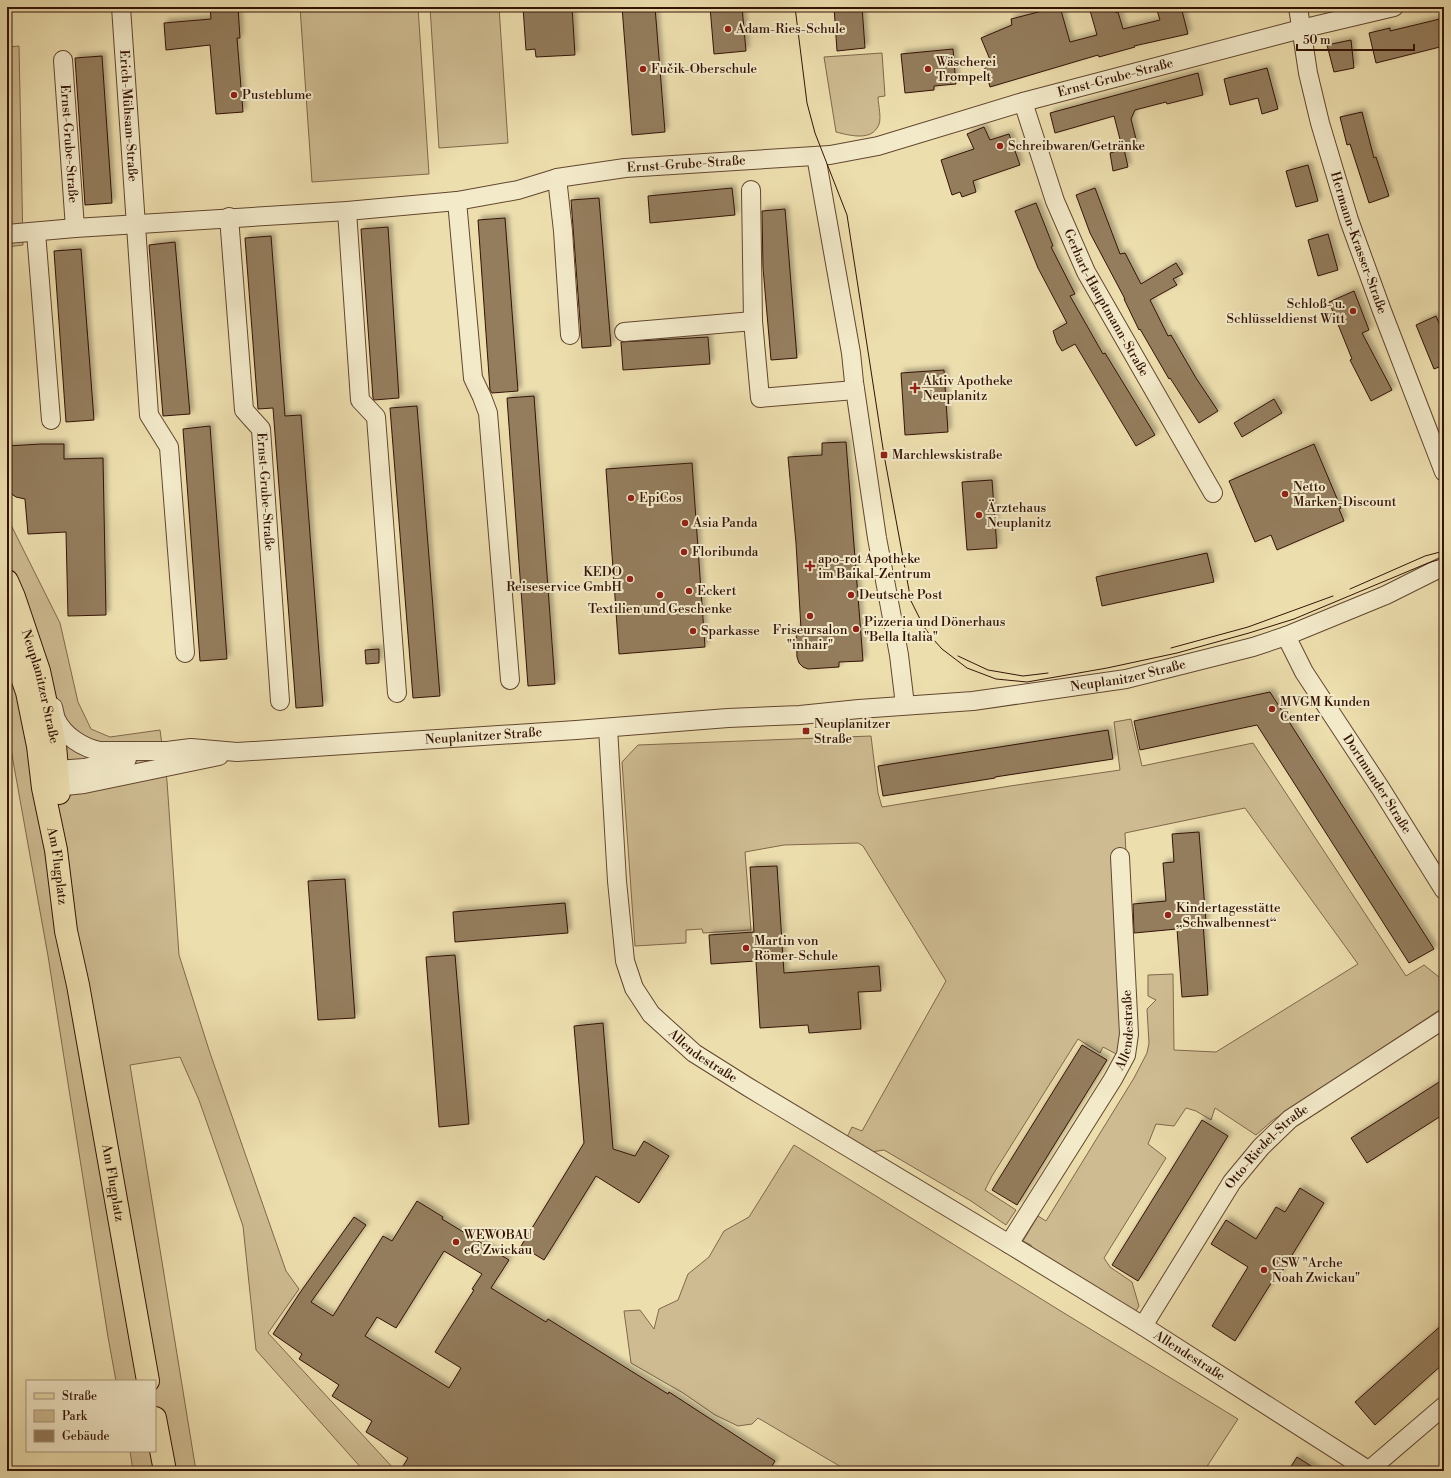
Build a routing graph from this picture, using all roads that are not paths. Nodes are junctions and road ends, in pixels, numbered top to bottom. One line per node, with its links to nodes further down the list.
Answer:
1 (120, 7): 13 (street, Erich-Mühsam-Straße)
2 (1298, 7): 4 (street, Hermann-Krasser-Straße)
3 (1394, 7): 4 (street, Ernst-Grube-Straße)
4 (1301, 29): 6 (street, Ernst-Grube-Straße); 22 (street, Hermann-Krasser-Straße)
5 (63, 60): 14 (street, Ernst-Grube-Straße)
6 (1023, 102): 7 (street, Ernst-Grube-Straße); 23 (street, Gerhart-Hauptmann-Straße)
7 (816, 156): 8 (street, Ernst-Grube-Straße); 20 (street)
8 (557, 178): 10 (street, Ernst-Grube-Straße); 19 (street)
9 (751, 190): 17 (street)
10 (457, 201): 11 (street, Ernst-Grube-Straße); 32 (street)
11 (347, 211): 12 (street, Ernst-Grube-Straße); 33 (street)
12 (230, 218): 13 (street, Ernst-Grube-Straße); 34 (street, Ernst-Grube-Straße)
13 (136, 225): 14 (street, Ernst-Grube-Straße); 31 (street)
14 (75, 228): 15 (street, Ernst-Grube-Straße)
15 (36, 232): 16 (street, Ernst-Grube-Straße); 21 (street)
16 (7, 234)
17 (753, 321): 18 (street); 20 (street)
18 (624, 332)
19 (570, 336)
20 (855, 390): 35 (street)
21 (51, 420)
22 (1444, 472)
23 (1213, 493)
24 (1444, 566): 28 (street, Neuplanitzer Straße)
25 (7, 568): 38 (street, Neuplanitzer Straße)
26 (1444, 580): 28 (street, Neuplanitzer Straße)
27 (7, 581): 40 (main road, Neuplanitzer Straße)
28 (1386, 595): 30 (street, Neuplanitzer Straße)
29 (7, 635): 37 (main road, Neuplanitzer Straße)
30 (1286, 636): 35 (street, Neuplanitzer Straße); 42 (street, Dortmunder Straße)
31 (185, 653)
32 (510, 680)
33 (397, 693)
34 (280, 701)
35 (905, 705): 36 (street, Neuplanitzer Straße)
36 (608, 728): 39 (street, Neuplanitzer Straße); 44 (street, Allendestraße)
37 (38, 746): 40 (main road, Am Flugplatz)
38 (167, 751): 39 (street, Neuplanitzer Straße); 40 (street, Neuplanitzer Straße)
39 (237, 752): 40 (street, Neuplanitzer Straße)
40 (50, 779): 46 (main road, Am Flugplatz)
41 (1120, 857): 44 (street, Allendestraße)
42 (1444, 890)
43 (1444, 1019): 45 (street, Otto-Riedel-Straße)
44 (1009, 1244): 45 (street, Allendestraße)
45 (1143, 1326): 50 (street, Allendestraße)
46 (148, 1380)
47 (1444, 1406): 50 (street)
48 (156, 1423): 49 (main road)
49 (166, 1471)
50 (1368, 1471)

